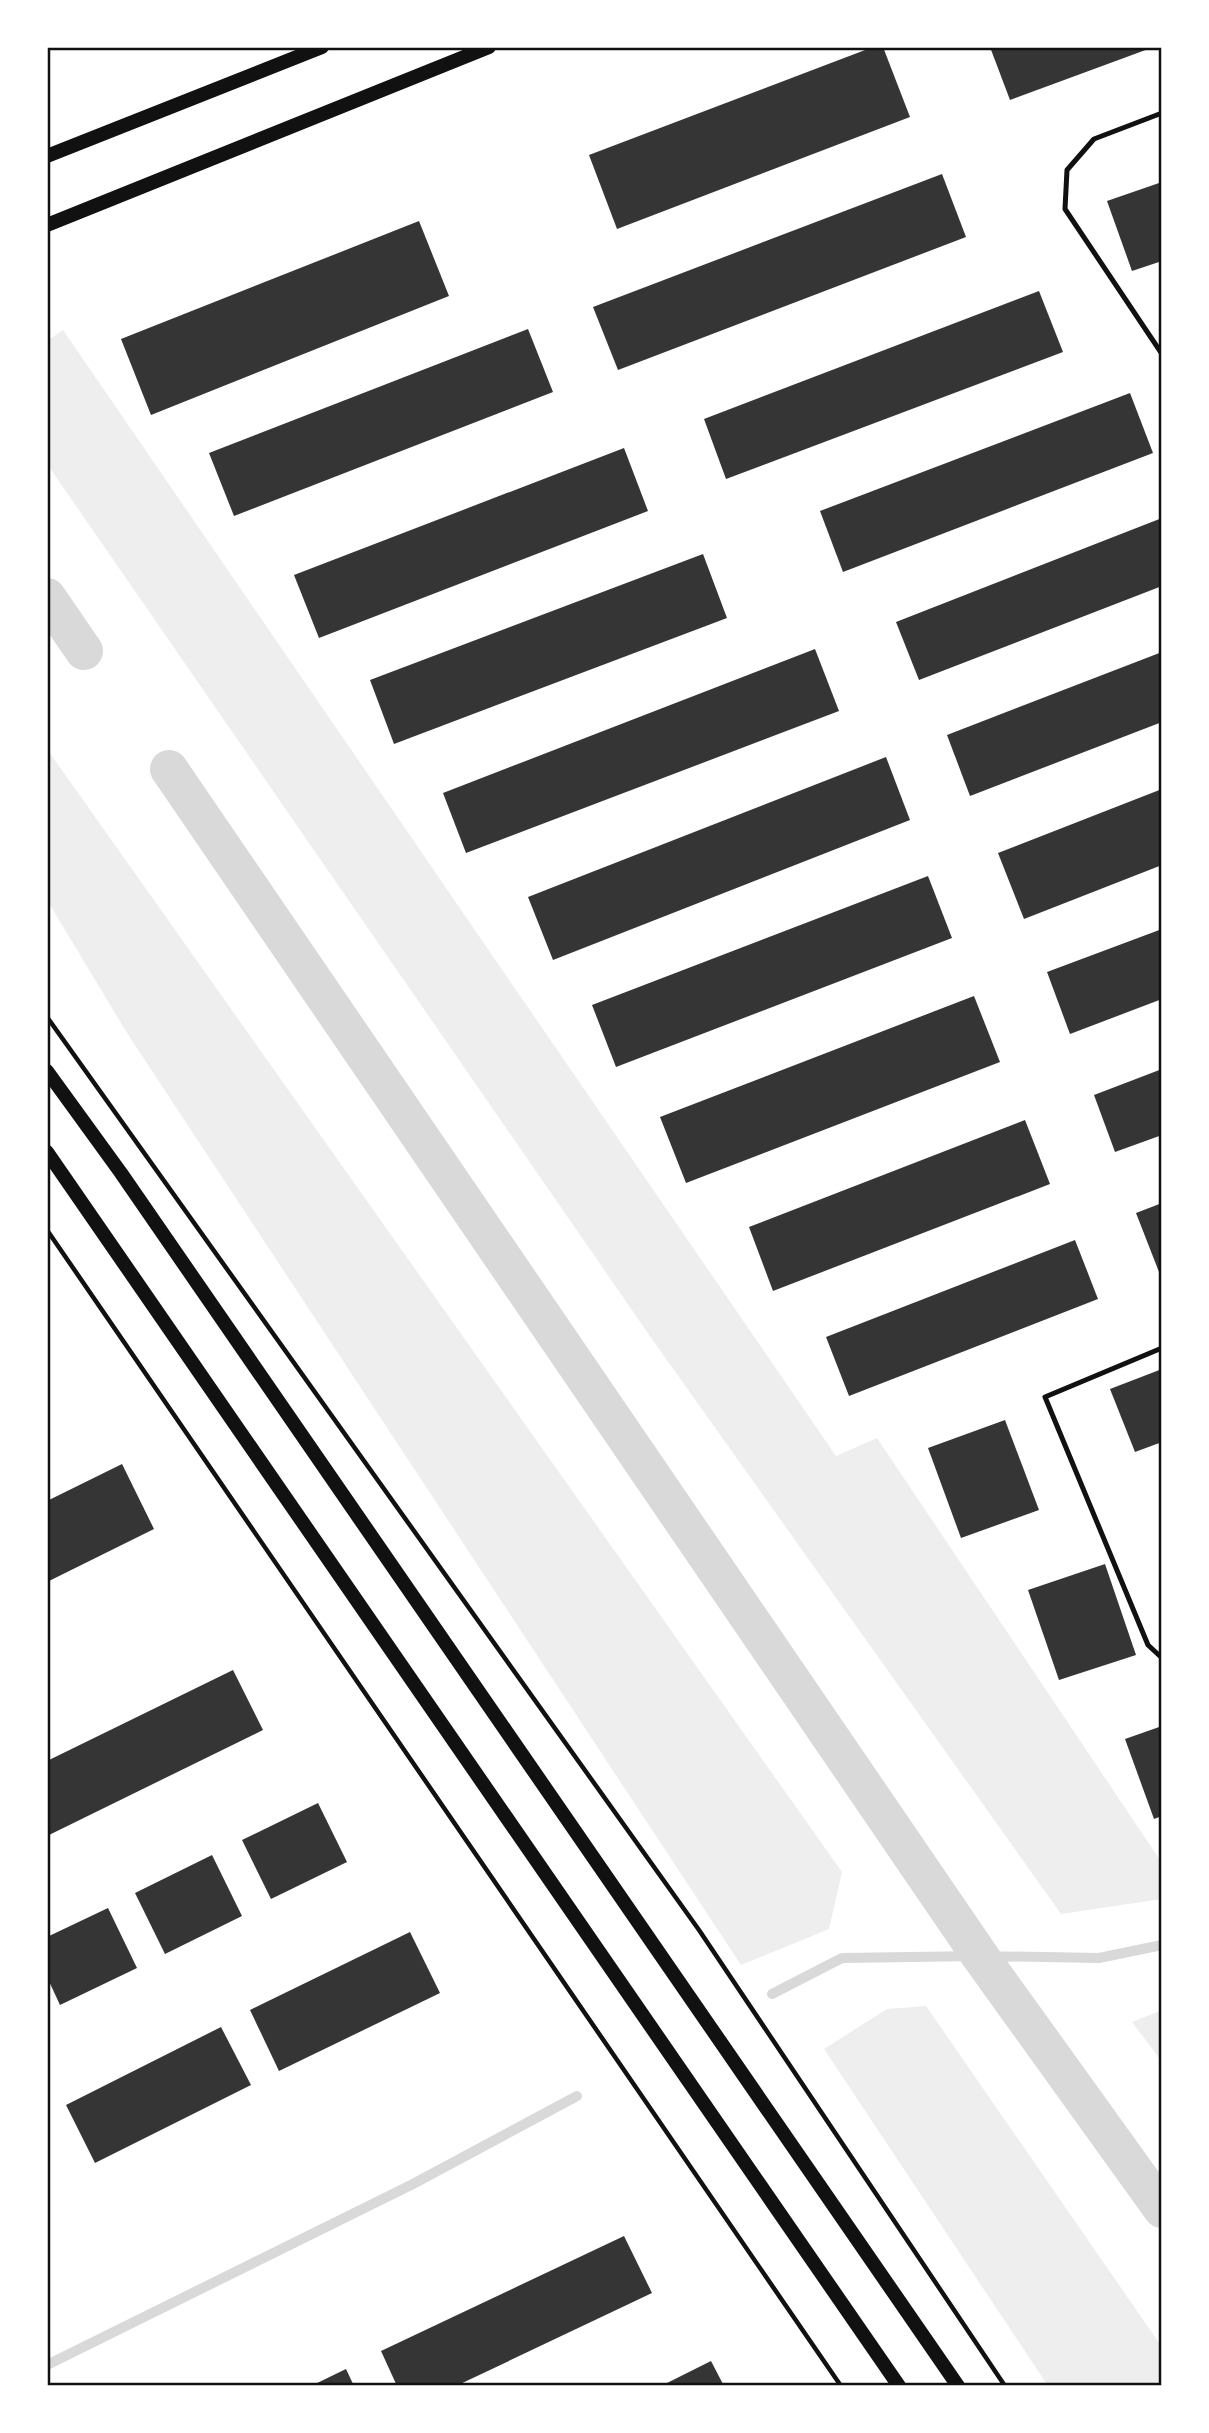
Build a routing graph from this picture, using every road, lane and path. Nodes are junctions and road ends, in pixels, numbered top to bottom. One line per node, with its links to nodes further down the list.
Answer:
1 (322, 47): 4 (main road)
2 (489, 47): 5 (main road)
3 (1162, 113): 6 (lane)
4 (47, 156)
5 (47, 225)
6 (1162, 354)
7 (47, 1017): 16 (path)
8 (47, 1071): 15 (main road)
9 (47, 1152): 14 (main road)
10 (47, 1230): 13 (path)
11 (1162, 1348): 12 (lane)
12 (1162, 1658)
13 (841, 2386)
14 (899, 2386)
15 (958, 2386)
16 (1005, 2386)

